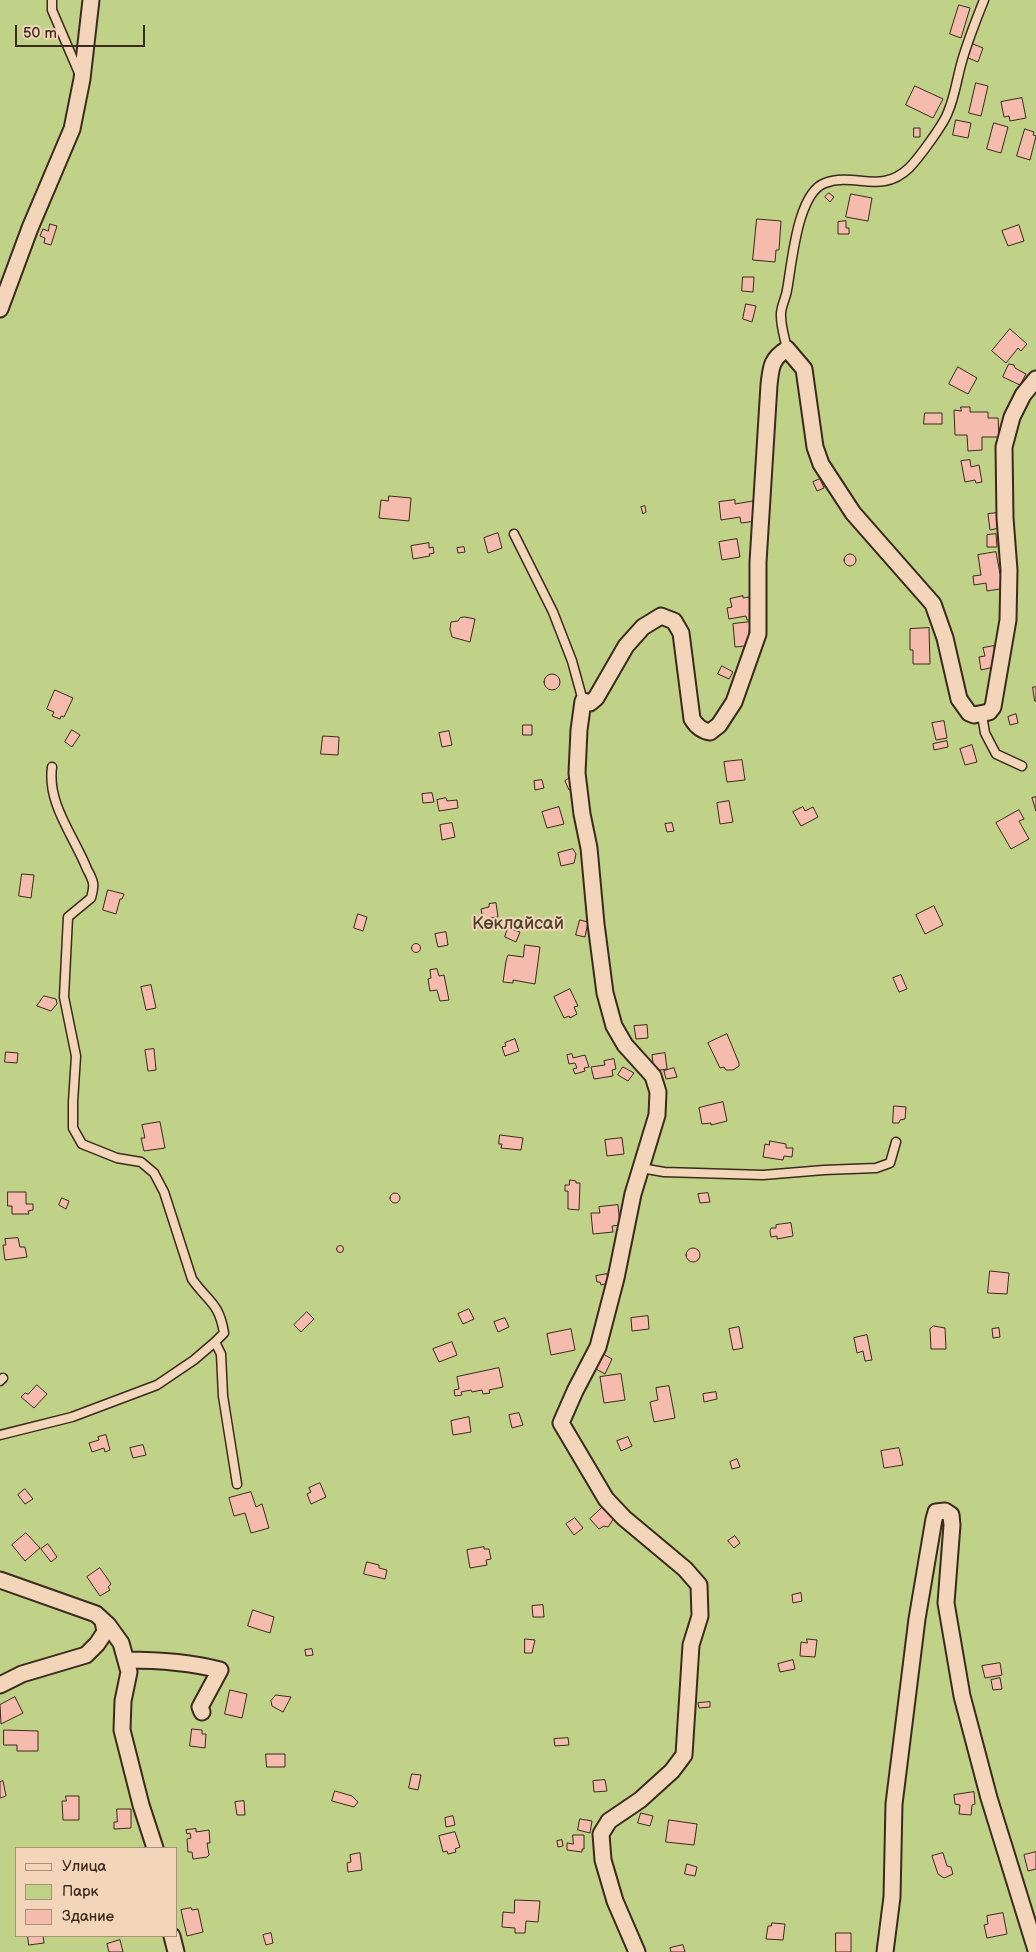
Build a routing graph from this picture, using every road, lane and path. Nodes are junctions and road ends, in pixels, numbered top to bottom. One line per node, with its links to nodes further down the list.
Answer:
1 (52, 0): 4 (lane)
2 (91, 0): 4 (street)
3 (984, 0): 6 (lane)
4 (82, 78): 5 (street)
5 (0, 309)
6 (787, 350): 9 (street); 10 (street)
7 (1036, 379): 10 (street)
8 (514, 534): 9 (lane)
9 (583, 701): 14 (street)
10 (982, 715): 11 (lane)
11 (1022, 766)
12 (52, 767): 15 (lane)
13 (896, 1142): 14 (lane)
14 (641, 1168): 27 (street)
15 (215, 1342): 16 (lane); 17 (lane)
16 (0, 1435)
17 (237, 1484)
18 (0, 1580): 19 (street)
19 (103, 1621): 20 (street); 21 (street)
20 (126, 1660): 22 (street); 23 (street)
21 (0, 1685)
22 (202, 1712)
23 (156, 1847)
24 (172, 1937): 26 (street)
25 (1036, 1950): 28 (street)
26 (176, 1952)
27 (637, 1952)
28 (885, 1952)

